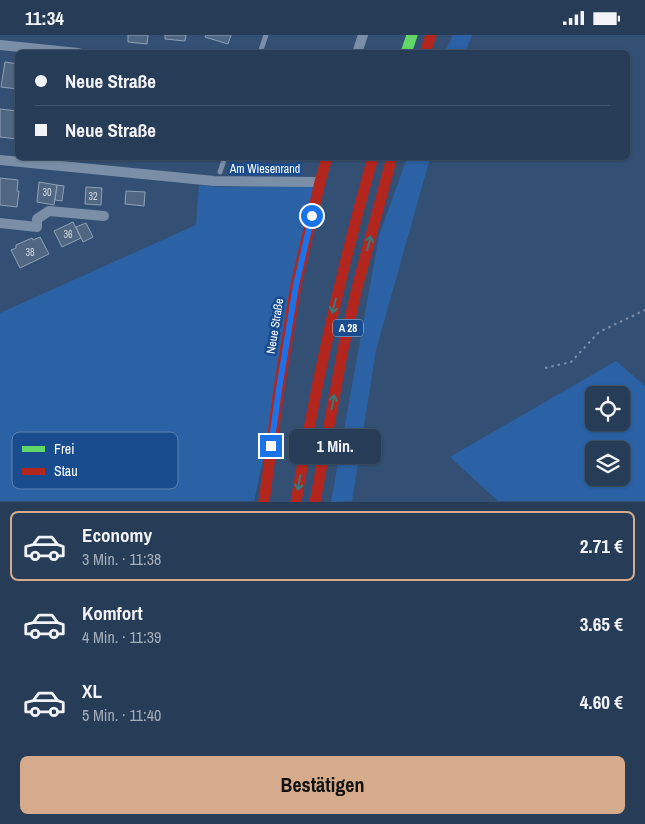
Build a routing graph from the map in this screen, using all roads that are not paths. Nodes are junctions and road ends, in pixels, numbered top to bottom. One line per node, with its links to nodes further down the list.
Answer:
1 (266, 35): 7 (lane)
2 (363, 35): 8 (street)
3 (412, 35): 9 (main road)
4 (431, 35): 10 (main road)
5 (0, 45): 6 (street)
6 (51, 50)
7 (261, 50)
8 (358, 50)
9 (407, 50)
10 (426, 50)
11 (224, 160): 16 (lane)
12 (326, 160): 17 (main road, Neue Straße)
13 (372, 160): 21 (main road, A 28, one-way to 21)
14 (391, 160): 22 (main road, A 28, one-way to 14)
15 (0, 161): 17 (street, Am Wiesenrand)
16 (220, 172)
17 (320, 182): 20 (main road, Neue Straße)
18 (104, 216): 19 (street)
19 (0, 223)
20 (264, 501)
21 (296, 501)
22 (315, 501)

